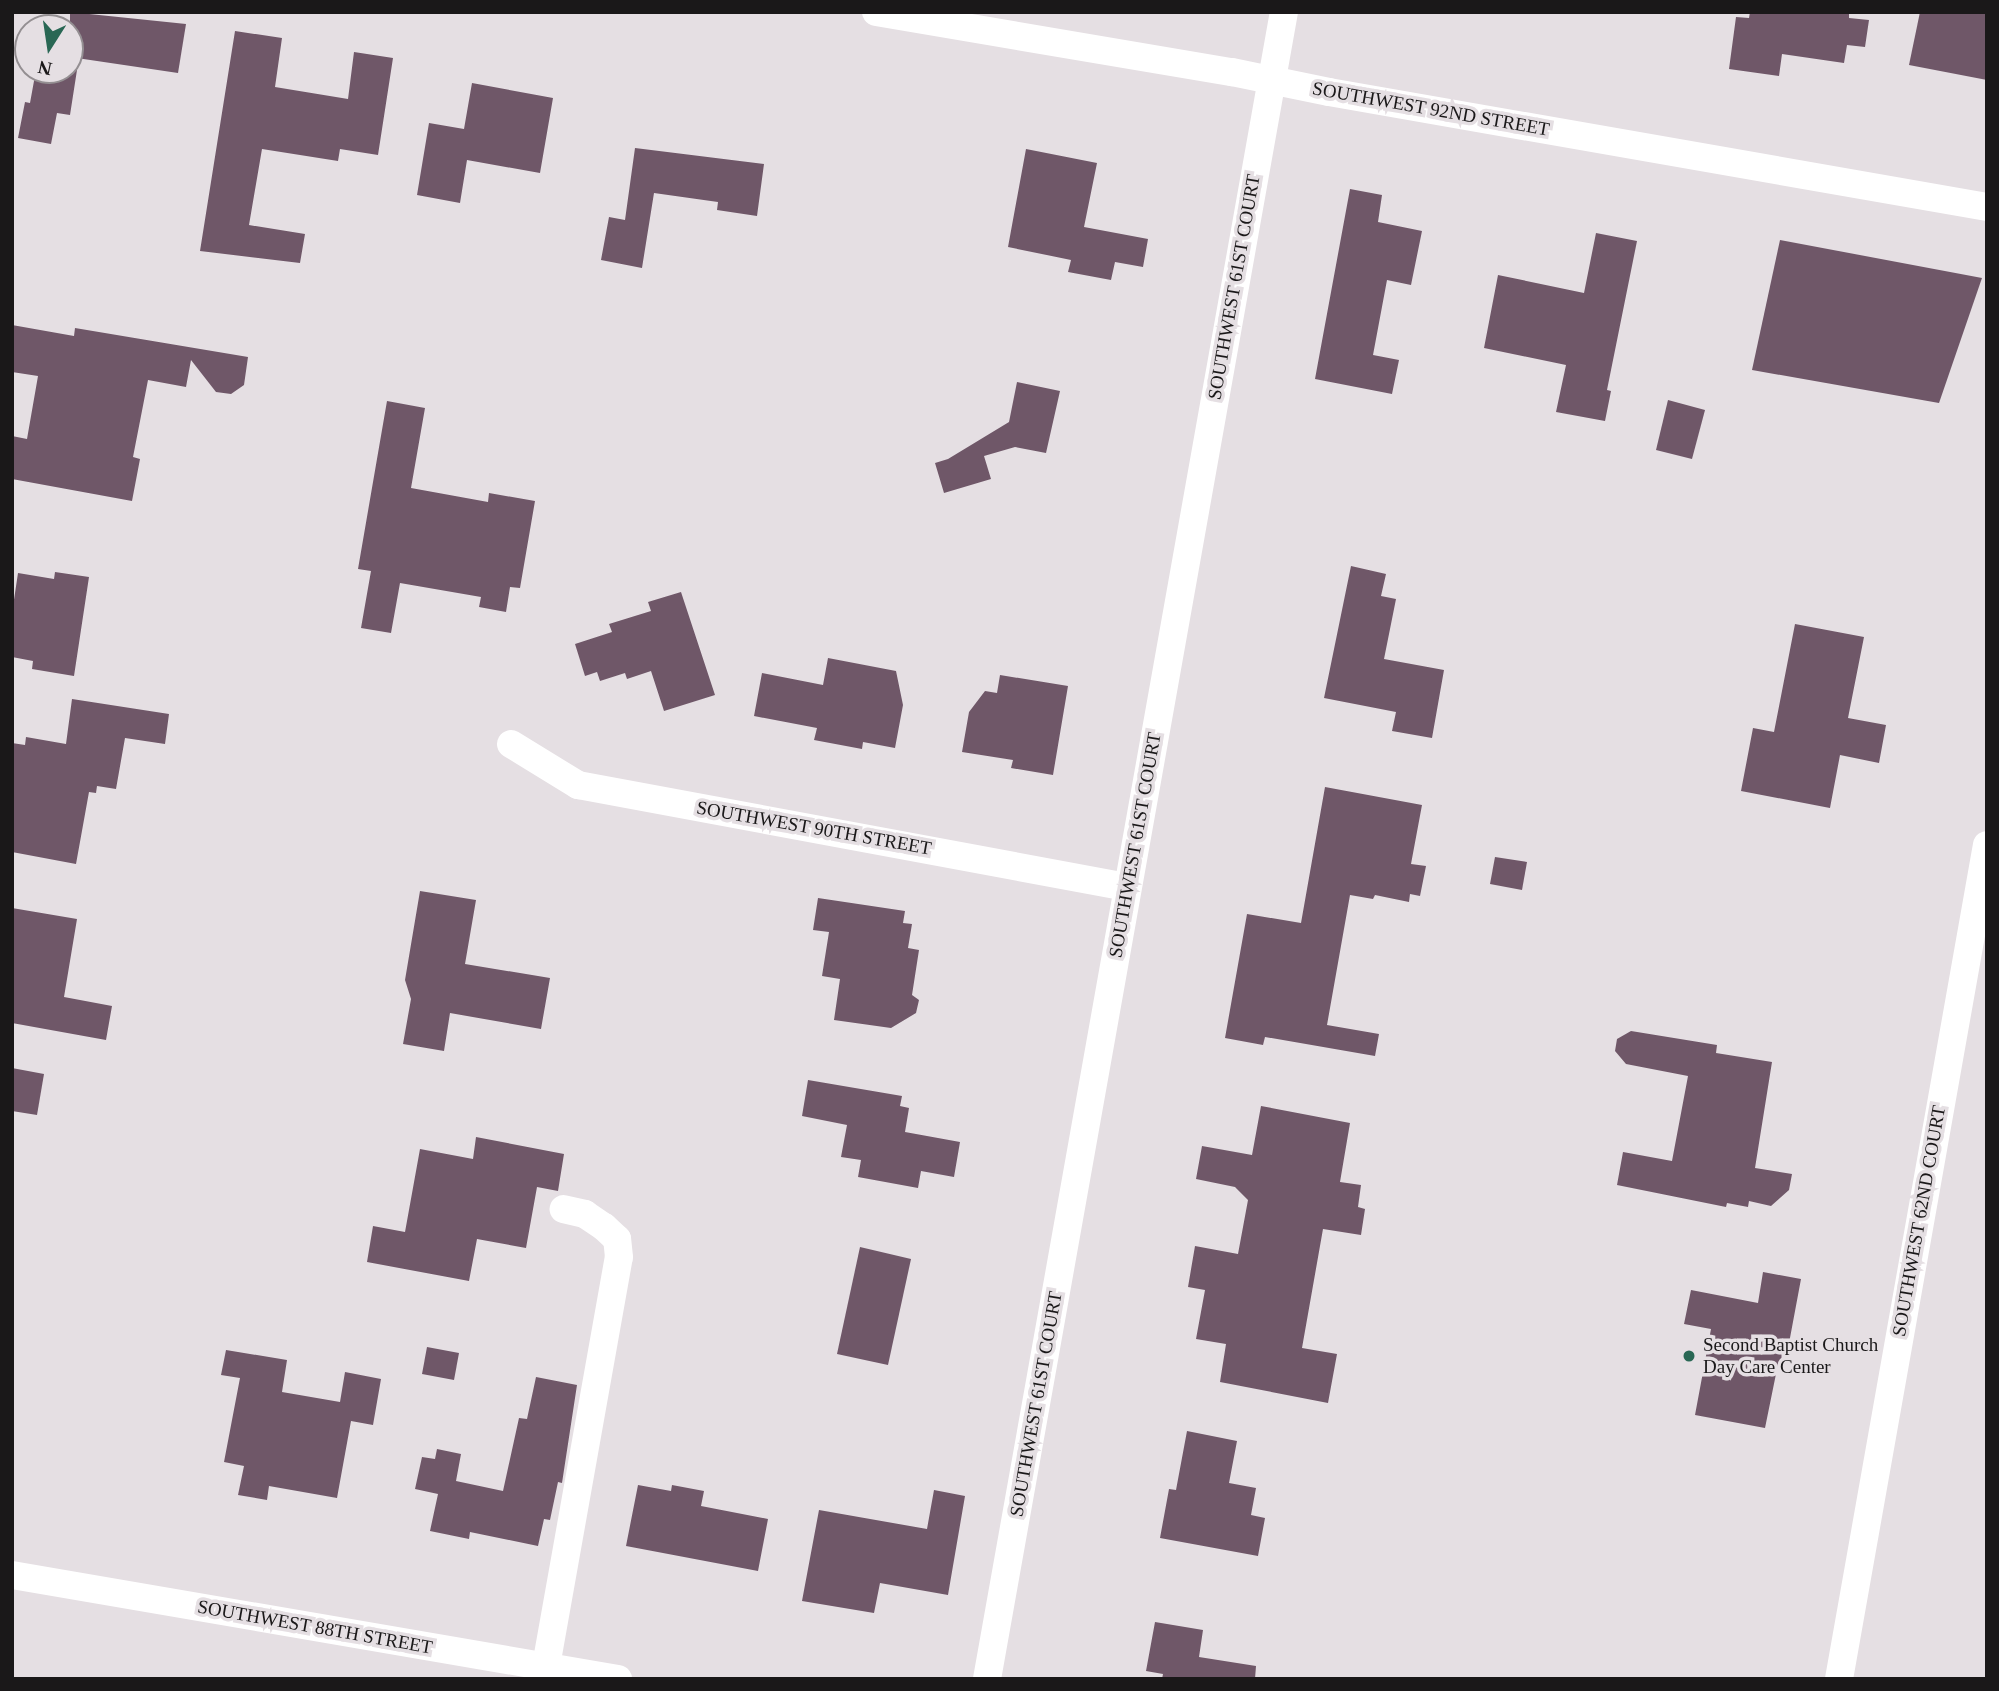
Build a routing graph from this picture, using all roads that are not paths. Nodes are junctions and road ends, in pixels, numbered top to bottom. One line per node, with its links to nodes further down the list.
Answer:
1 (876, 12): 3 (street, SOUTHWEST 92ND STREET)
2 (1284, 12): 3 (street, SOUTHWEST 61ST COURT)
3 (1272, 80): 4 (street, SOUTHWEST 92ND STREET); 7 (street, SOUTHWEST 61ST COURT)
4 (1987, 207)
5 (511, 744): 7 (street, SOUTHWEST 90TH STREET)
6 (1987, 845): 13 (street, SOUTHWEST 62ND COURT)
7 (1127, 887): 12 (street, SOUTHWEST 61ST COURT)
8 (564, 1209): 10 (street)
9 (12, 1576): 10 (street, SOUTHWEST 88TH STREET)
10 (546, 1667): 11 (street, SOUTHWEST 88TH STREET)
11 (618, 1679)
12 (987, 1679)
13 (1839, 1679)

